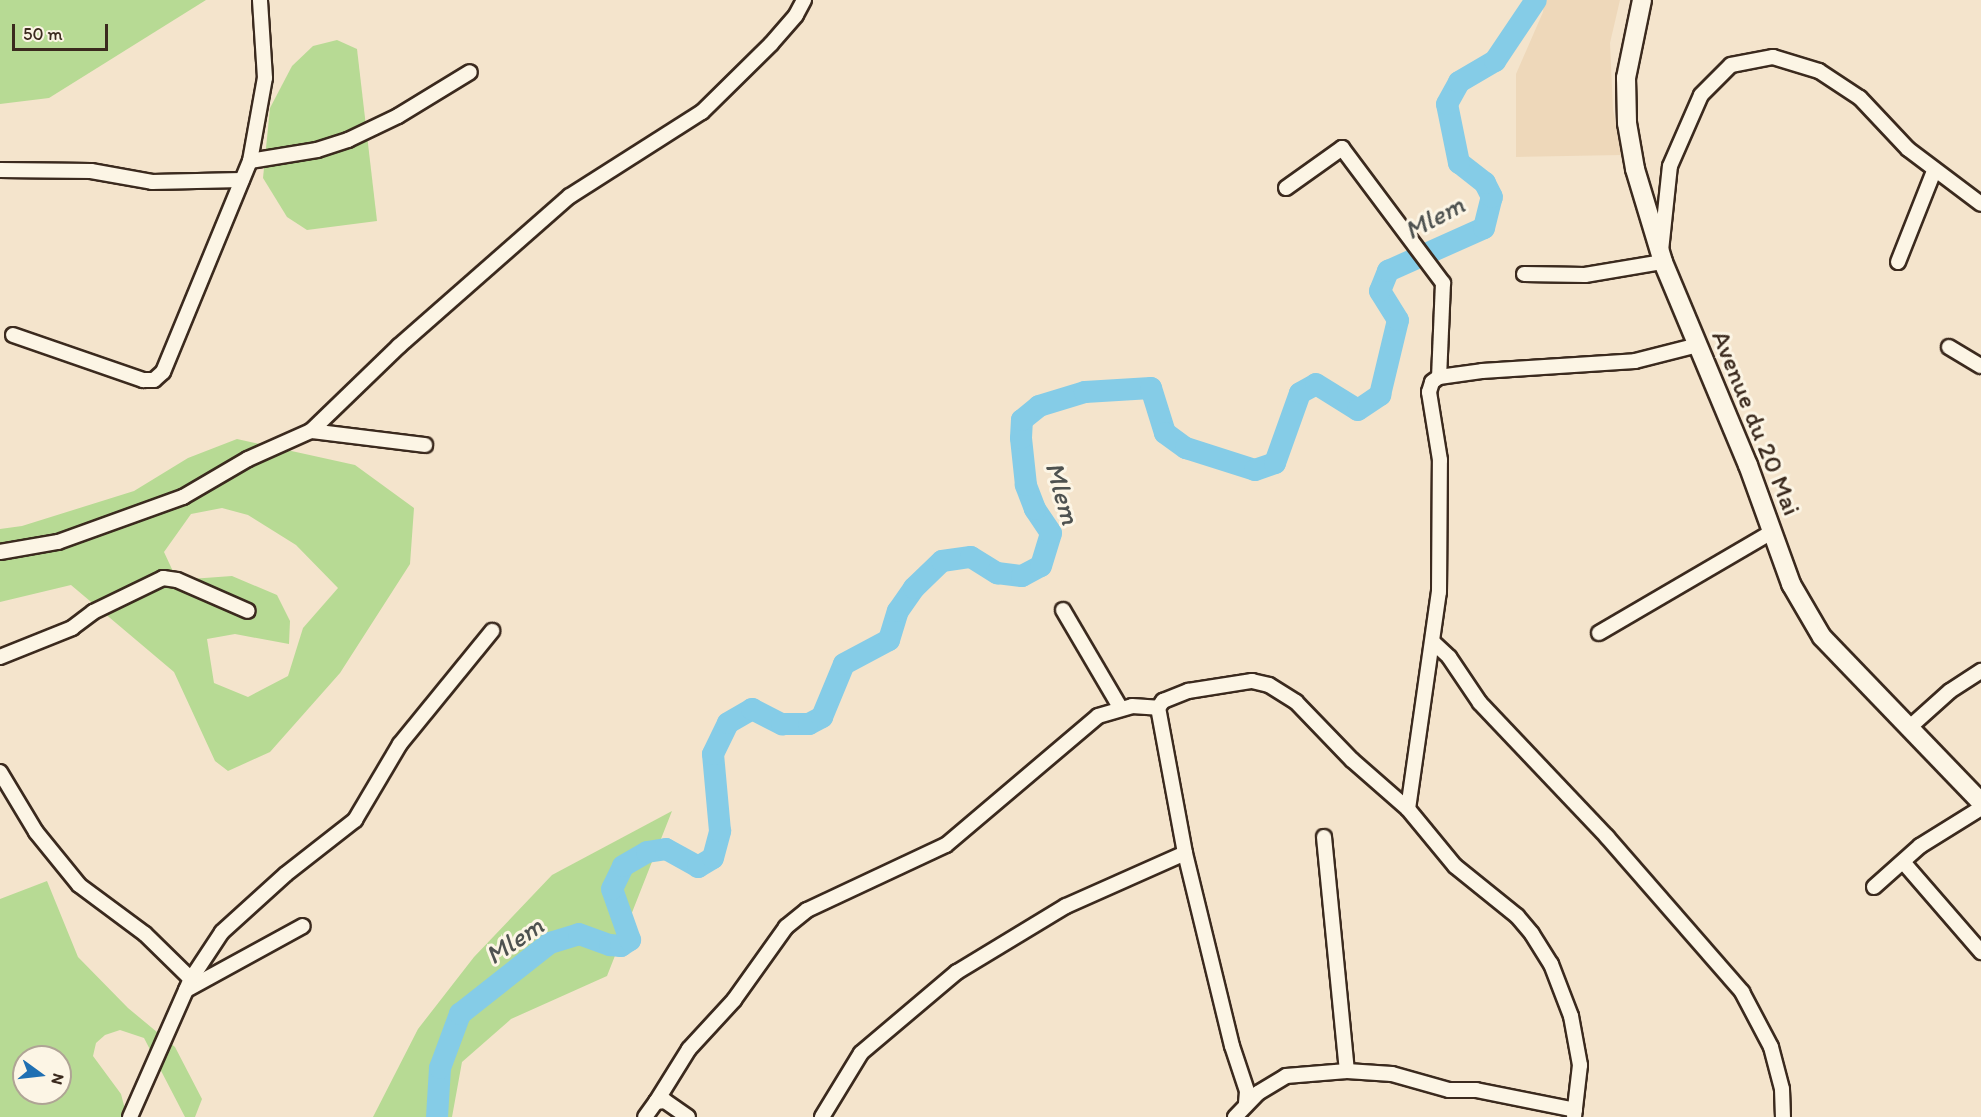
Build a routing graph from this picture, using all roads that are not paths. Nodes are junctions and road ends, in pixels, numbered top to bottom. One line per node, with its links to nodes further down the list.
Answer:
1 (260, 0): 5 (street)
2 (804, 0): 19 (street)
3 (1642, 0): 11 (main road, Avenue du 20 Mai)
4 (470, 72): 5 (street)
5 (250, 161): 8 (street)
6 (0, 170): 8 (street)
7 (1934, 171): 10 (street); 11 (street); 12 (street)
8 (242, 180): 14 (street)
9 (1286, 189): 18 (street)
10 (1981, 204)
11 (1662, 258): 13 (street); 15 (main road, Avenue du 20 Mai)
12 (1898, 262)
13 (1524, 274)
14 (13, 335)
15 (1698, 345): 18 (street); 21 (main road, Avenue du 20 Mai)
16 (1950, 347): 17 (street)
17 (1981, 366)
18 (1439, 377): 27 (street)
19 (311, 431): 20 (street); 22 (street)
20 (425, 445)
21 (1772, 532): 26 (street); 32 (main road, Avenue du 20 Mai)
22 (0, 552)
23 (1063, 610): 30 (street)
24 (248, 611): 28 (street)
25 (492, 631): 43 (street)
26 (1599, 633)
27 (1433, 642): 36 (street); 53 (street)
28 (0, 657)
29 (1981, 671): 32 (street)
30 (1120, 707): 31 (street); 45 (street)
31 (1158, 708): 36 (street); 38 (street)
32 (1911, 726): 34 (main road, Avenue du 20 Mai)
33 (0, 772): 43 (street)
34 (1981, 802)
35 (1981, 808): 39 (street)
36 (1408, 809): 47 (street)
37 (1324, 837): 44 (street)
38 (1185, 853): 46 (street); 51 (street)
39 (1904, 863): 40 (street); 42 (street)
40 (1874, 887)
41 (303, 926): 43 (street)
42 (1981, 952)
43 (189, 984): 48 (street)
44 (1347, 1071): 46 (street); 47 (street)
45 (656, 1102): 49 (street); 50 (street)
46 (1246, 1103): 52 (street)
47 (1575, 1113)
48 (130, 1117)
49 (645, 1117)
50 (688, 1117)
51 (822, 1117)
52 (1235, 1117)
53 (1783, 1117)

